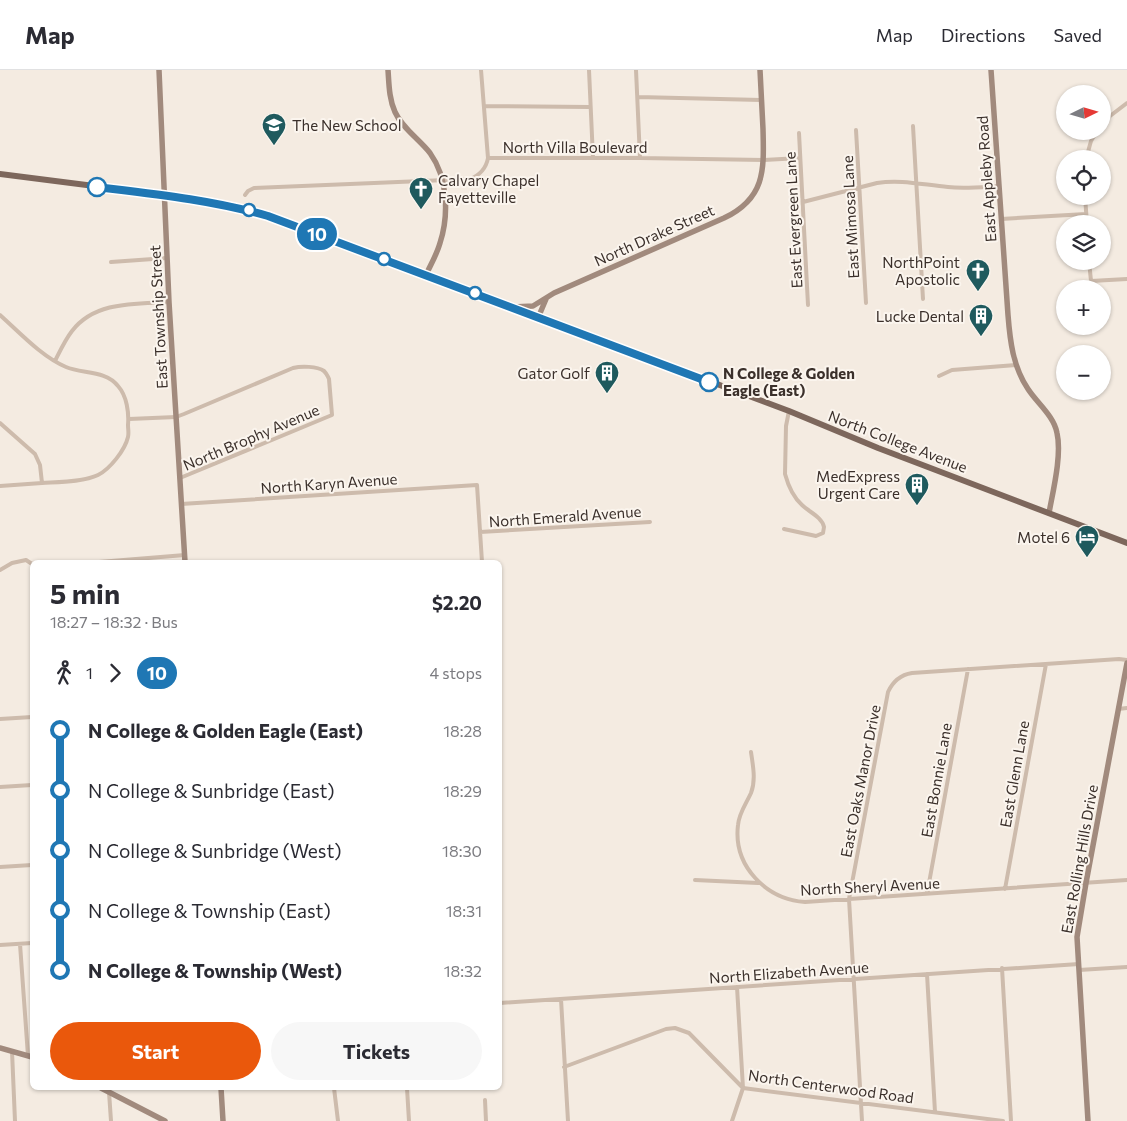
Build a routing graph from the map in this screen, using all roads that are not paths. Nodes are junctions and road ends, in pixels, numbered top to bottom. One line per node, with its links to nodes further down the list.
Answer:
1 (159, 70): 27 (street, East Township Street)
2 (388, 70): 23 (street)
3 (481, 70): 11 (street)
4 (588, 70): 12 (street)
5 (636, 70): 8 (street)
6 (760, 70): 9 (street, North Drake Street)
7 (991, 70): 25 (street, East Appleby Road)
8 (638, 97): 9 (street); 19 (street)
9 (762, 100): 21 (street, North Drake Street)
10 (1127, 103): 13 (street)
11 (484, 106): 12 (street); 17 (street)
12 (590, 107): 18 (street)
13 (1111, 115)
14 (913, 126): 24 (street)
15 (856, 130): 26 (street, East Mimosa Lane)
16 (799, 133): 20 (street, East Evergreen Lane)
17 (488, 158): 18 (street, North Villa Boulevard); 23 (street, North Villa Boulevard)
18 (593, 158): 19 (street, North Villa Boulevard)
19 (640, 158): 21 (street, North Villa Boulevard)
20 (800, 158): 21 (street, North Villa Boulevard); 29 (street, East Evergreen Lane)
21 (764, 160): 38 (street, North Drake Street)
22 (0, 174): 27 (main road, North College Avenue)
23 (442, 181): 28 (street, North Villa Boulevard); 36 (street)
24 (916, 184): 25 (street); 26 (street); 39 (street)
25 (999, 186): 32 (street, East Appleby Road)
26 (860, 187): 29 (street); 41 (street, East Mimosa Lane)
27 (165, 195): 33 (street, East Township Street); 36 (main road, North College Avenue)
28 (245, 195)
29 (803, 202): 42 (street, East Evergreen Lane)
30 (1086, 205): 31 (street)
31 (1086, 214): 32 (street)
32 (1001, 219): 47 (street, East Appleby Road)
33 (167, 258): 34 (street); 40 (street, East Township Street)
34 (111, 262)
35 (1090, 270): 37 (street)
36 (426, 275): 43 (main road, North College Avenue)
37 (1127, 279)
38 (546, 298): 43 (street, North Drake Street); 45 (street)
39 (923, 299)
40 (169, 302): 46 (street); 50 (street, East Township Street)
41 (866, 303)
42 (808, 305)
43 (509, 307): 45 (main road, North College Avenue)
44 (0, 315): 46 (street)
45 (538, 318): 49 (main road, North College Avenue)
46 (55, 361): 51 (street)
47 (1016, 365): 48 (street); 57 (street, East Appleby Road)
48 (939, 376)
49 (789, 411): 57 (main road, North College Avenue); 59 (street)
50 (176, 417): 51 (street); 53 (street, East Township Street); 53 (street, North Brophy Avenue)
51 (129, 419): 54 (street)
52 (0, 423): 54 (street)
53 (180, 478): 56 (street, East Township Street)
54 (42, 483): 55 (street)
55 (0, 486)
56 (181, 504): 60 (street, North Karyn Avenue); 62 (street, East Township Street)
57 (1049, 513): 61 (main road, North College Avenue)
58 (650, 522): 60 (street, North Emerald Avenue)
59 (784, 529)
60 (480, 532): 65 (street)
61 (1127, 543)
62 (185, 555): 63 (street); 64 (street, East Township Street)
63 (124, 560)
64 (185, 560)
65 (482, 560)
66 (30, 563): 67 (street)
67 (0, 570)
68 (1127, 661): 69 (street, East Oaks Manor Drive); 72 (street, East Rolling Hills Drive)
69 (1046, 664): 70 (street, East Oaks Manor Drive); 84 (street, East Glenn Lane)
70 (968, 669): 85 (street, East Bonnie Lane); 86 (street, East Oaks Manor Drive)
71 (1127, 708): 72 (street)
72 (1118, 709): 83 (street, East Rolling Hills Drive)
73 (30, 717): 74 (street)
74 (0, 719)
75 (751, 752): 82 (street, North Sheryl Avenue)
76 (30, 786): 77 (street)
77 (0, 787)
78 (30, 865): 79 (street)
79 (0, 867)
80 (695, 880): 82 (street)
81 (1127, 880): 83 (street, North Sheryl Avenue)
82 (758, 883): 86 (street, North Sheryl Avenue)
83 (1086, 883): 84 (street, North Sheryl Avenue); 90 (street, East Rolling Hills Drive)
84 (1005, 889): 85 (street, North Sheryl Avenue)
85 (927, 894): 86 (street, North Sheryl Avenue)
86 (849, 900): 94 (street, East Oaks Manor Drive)
87 (30, 943): 89 (street)
88 (0, 944): 89 (street)
89 (20, 944): 100 (street)
90 (1079, 967): 91 (street, North Elizabeth Avenue); 92 (street, North Elizabeth Avenue); 123 (street, East Rolling Hills Drive)
91 (1127, 967)
92 (1002, 968): 93 (street, North Elizabeth Avenue); 122 (street)
93 (926, 974): 94 (street, North Elizabeth Avenue); 110 (street)
94 (854, 979): 95 (street, North Elizabeth Avenue); 109 (street, East Oaks Manor Drive)
95 (737, 987): 96 (street, North Elizabeth Avenue); 102 (street)
96 (561, 999): 97 (street, North Elizabeth Avenue); 101 (street)
97 (502, 1003)
98 (0, 1048): 99 (street)
99 (12, 1051): 100 (street); 111 (street)
100 (30, 1056)
101 (564, 1067): 102 (street, North Centerwood Road); 118 (street)
102 (744, 1088): 109 (street, North Centerwood Road); 119 (street)
103 (105, 1090): 107 (street)
104 (221, 1090): 114 (street)
105 (334, 1090): 115 (street)
106 (407, 1090): 116 (street)
107 (109, 1092): 112 (street); 113 (street)
108 (485, 1100): 117 (street)
109 (860, 1103): 110 (street, North Centerwood Road); 120 (street, East Oaks Manor Drive)
110 (935, 1112): 121 (street, North Centerwood Road)
111 (15, 1121)
112 (111, 1121)
113 (165, 1121)
114 (223, 1121)
115 (338, 1121)
116 (409, 1121)
117 (486, 1121)
118 (568, 1121)
119 (732, 1121)
120 (862, 1121)
121 (1003, 1121)
122 (1011, 1121)
123 (1088, 1121)

